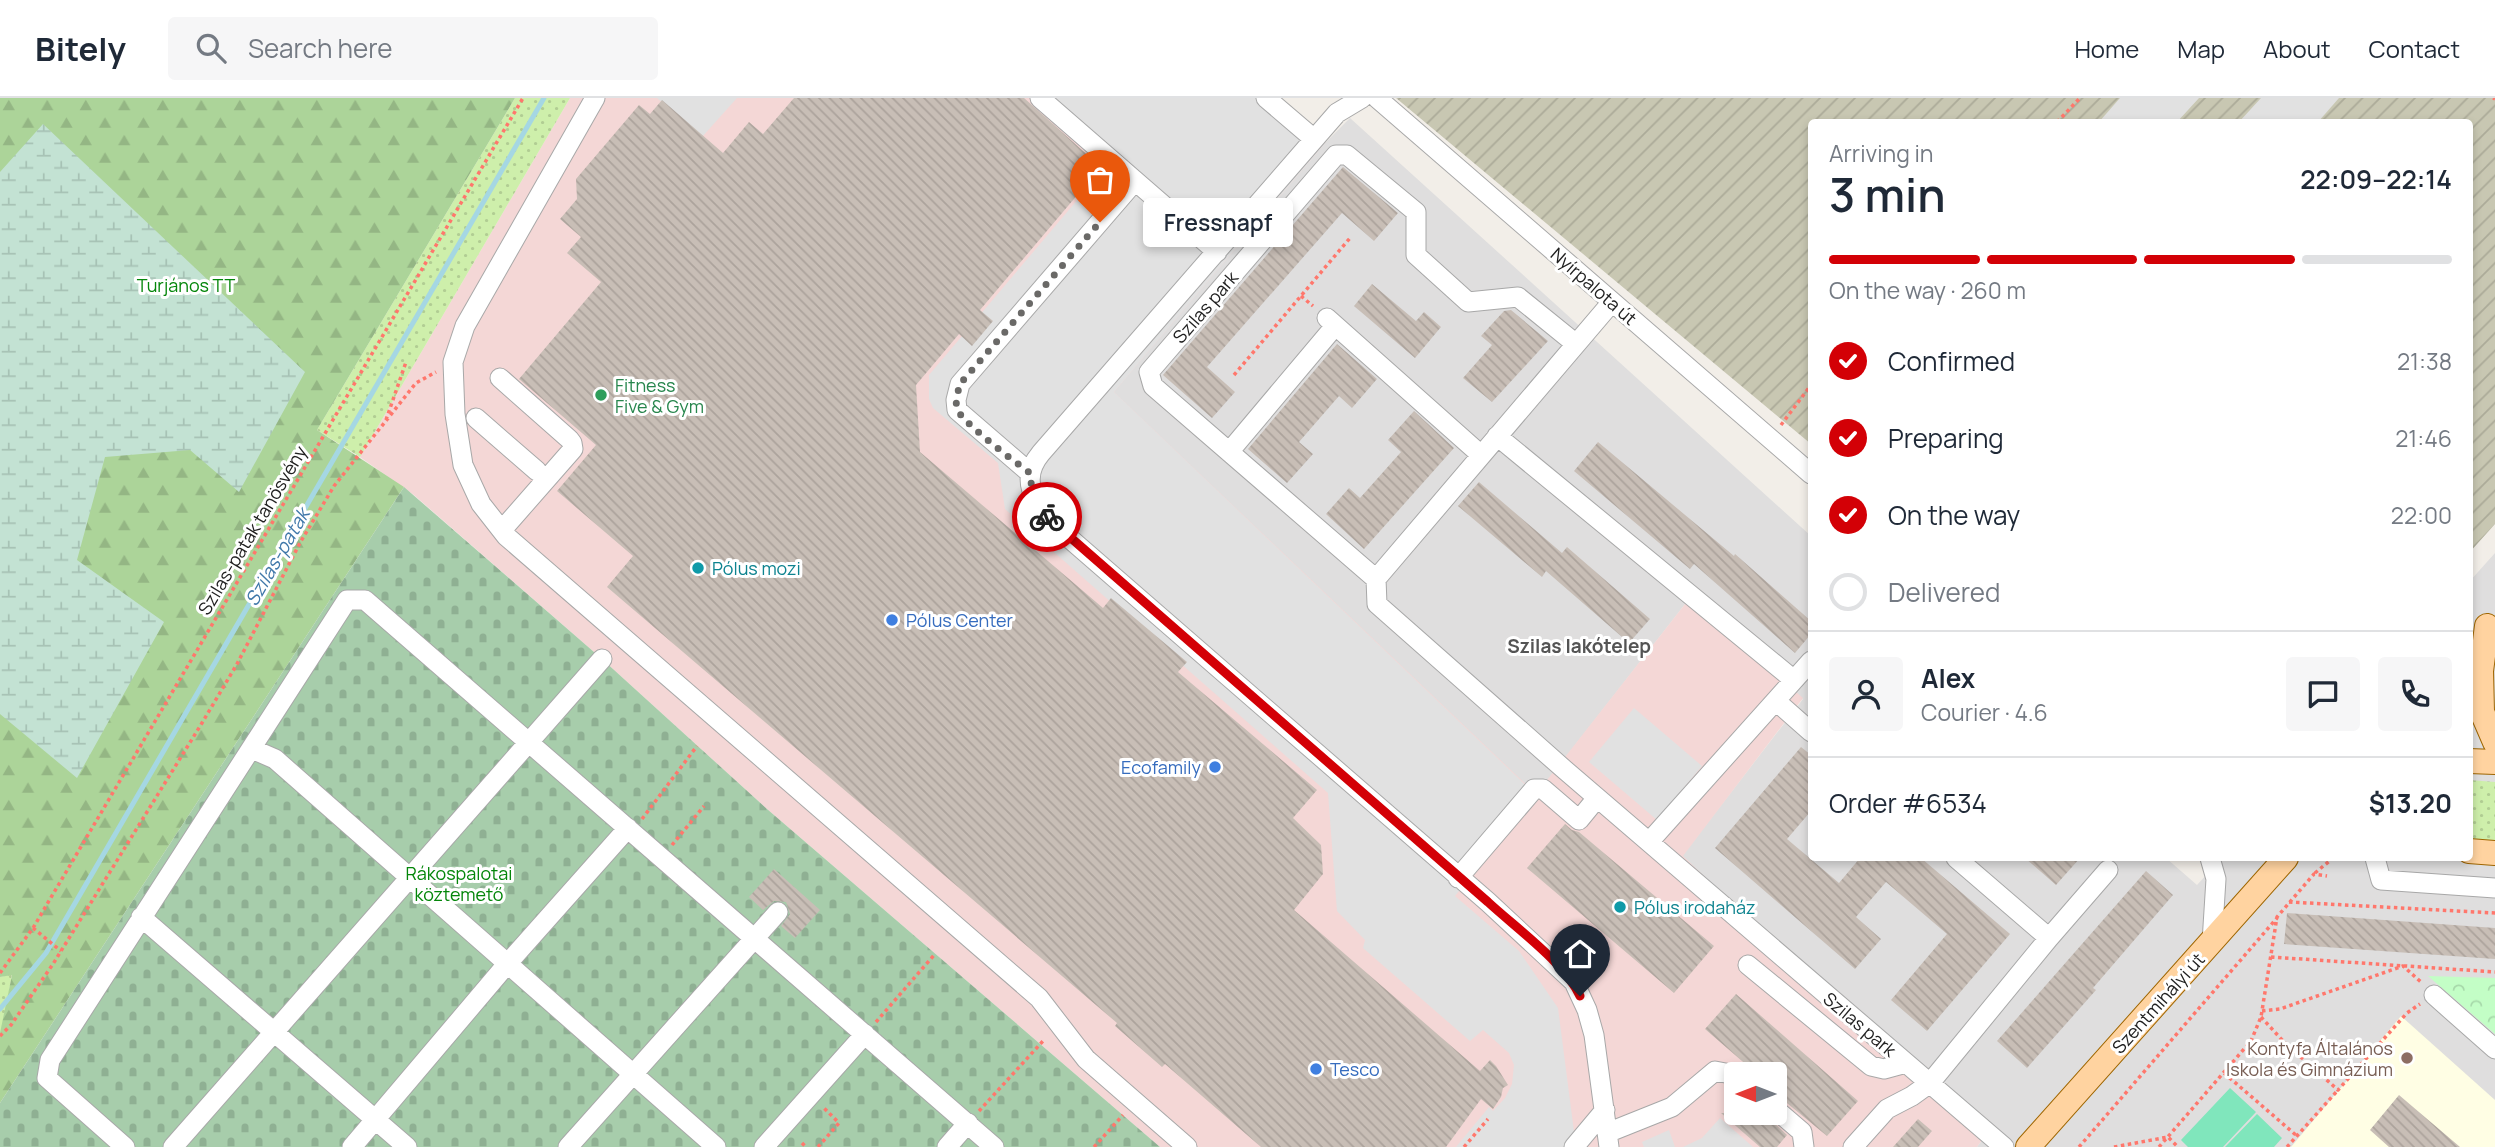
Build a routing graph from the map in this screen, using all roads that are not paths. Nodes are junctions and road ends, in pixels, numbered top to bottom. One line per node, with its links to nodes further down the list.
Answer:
1 (595, 98): 19 (street)
2 (1040, 98): 7 (street)
3 (1266, 98): 6 (street)
4 (1362, 98): 6 (street)
5 (1377, 98): 9 (street, Nyírpalota út)
6 (1314, 139): 8 (street)
7 (1135, 181): 8 (street); 18 (street)
8 (1217, 252): 18 (street)
9 (1612, 302): 10 (street); 17 (street, Nyírpalota út)
10 (1576, 344): 13 (street); 14 (street, Szilas park)
11 (500, 378): 19 (street)
12 (476, 418): 16 (street)
13 (1497, 436): 15 (street); 25 (street)
14 (1229, 452): 15 (street); 20 (street, Szilas park)
15 (1481, 455): 20 (street)
16 (537, 471)
17 (1808, 471)
18 (1030, 473): 44 (street)
19 (502, 530): 75 (street)
20 (1376, 579): 33 (street, Szilas park)
21 (2491, 621): 22 (main road); 28 (main road)
22 (2473, 641)
23 (602, 659): 29 (street)
24 (1808, 665): 25 (street)
25 (1794, 681): 26 (street)
26 (1776, 701): 27 (street); 35 (street)
27 (1808, 729)
28 (2495, 742)
29 (529, 743): 30 (street); 34 (street); 43 (street)
30 (252, 749): 43 (street); 47 (street)
31 (2473, 761): 32 (main road)
32 (2495, 762)
33 (1597, 797): 35 (street, Szilas park); 44 (street)
34 (630, 830): 48 (street); 51 (street)
35 (1649, 842): 57 (street, Szilas park)
36 (2473, 851): 37 (main road)
37 (2495, 853)
38 (1959, 861): 49 (street)
39 (2211, 861): 50 (street)
40 (2284, 861): 50 (main road, Szentmihályi út)
41 (2376, 861): 45 (street)
42 (2108, 870): 49 (street)
43 (410, 878): 51 (street); 54 (street)
44 (1458, 878): 61 (street)
45 (2495, 888)
46 (778, 912): 48 (street)
47 (141, 917): 54 (street); 66 (street)
48 (754, 938): 55 (street); 59 (street)
49 (2049, 938): 60 (street)
50 (2212, 942): 80 (main road, Szentmihályi út)
51 (508, 962): 59 (street); 63 (street)
52 (1748, 965): 57 (street)
53 (2434, 995): 56 (street)
54 (273, 1032): 63 (street); 67 (street)
55 (865, 1034): 64 (street); 72 (street)
56 (2495, 1049)
57 (1906, 1063): 60 (street, Szilas park)
58 (1724, 1073): 65 (street)
59 (632, 1074): 70 (street); 71 (street)
60 (1930, 1083): 78 (street); 79 (street, Szilas park)
61 (1605, 1110): 65 (street); 76 (street)
62 (1787, 1119): 77 (street)
63 (374, 1121): 68 (street); 69 (street)
64 (968, 1123): 73 (street); 74 (street)
65 (1608, 1140)
66 (125, 1147)
67 (173, 1147)
68 (352, 1147)
69 (407, 1147)
70 (568, 1147)
71 (716, 1147)
72 (764, 1147)
73 (947, 1147)
74 (995, 1147)
75 (1187, 1147)
76 (1573, 1147)
77 (1804, 1147)
78 (1853, 1147)
79 (2004, 1147)
80 (2028, 1147)

